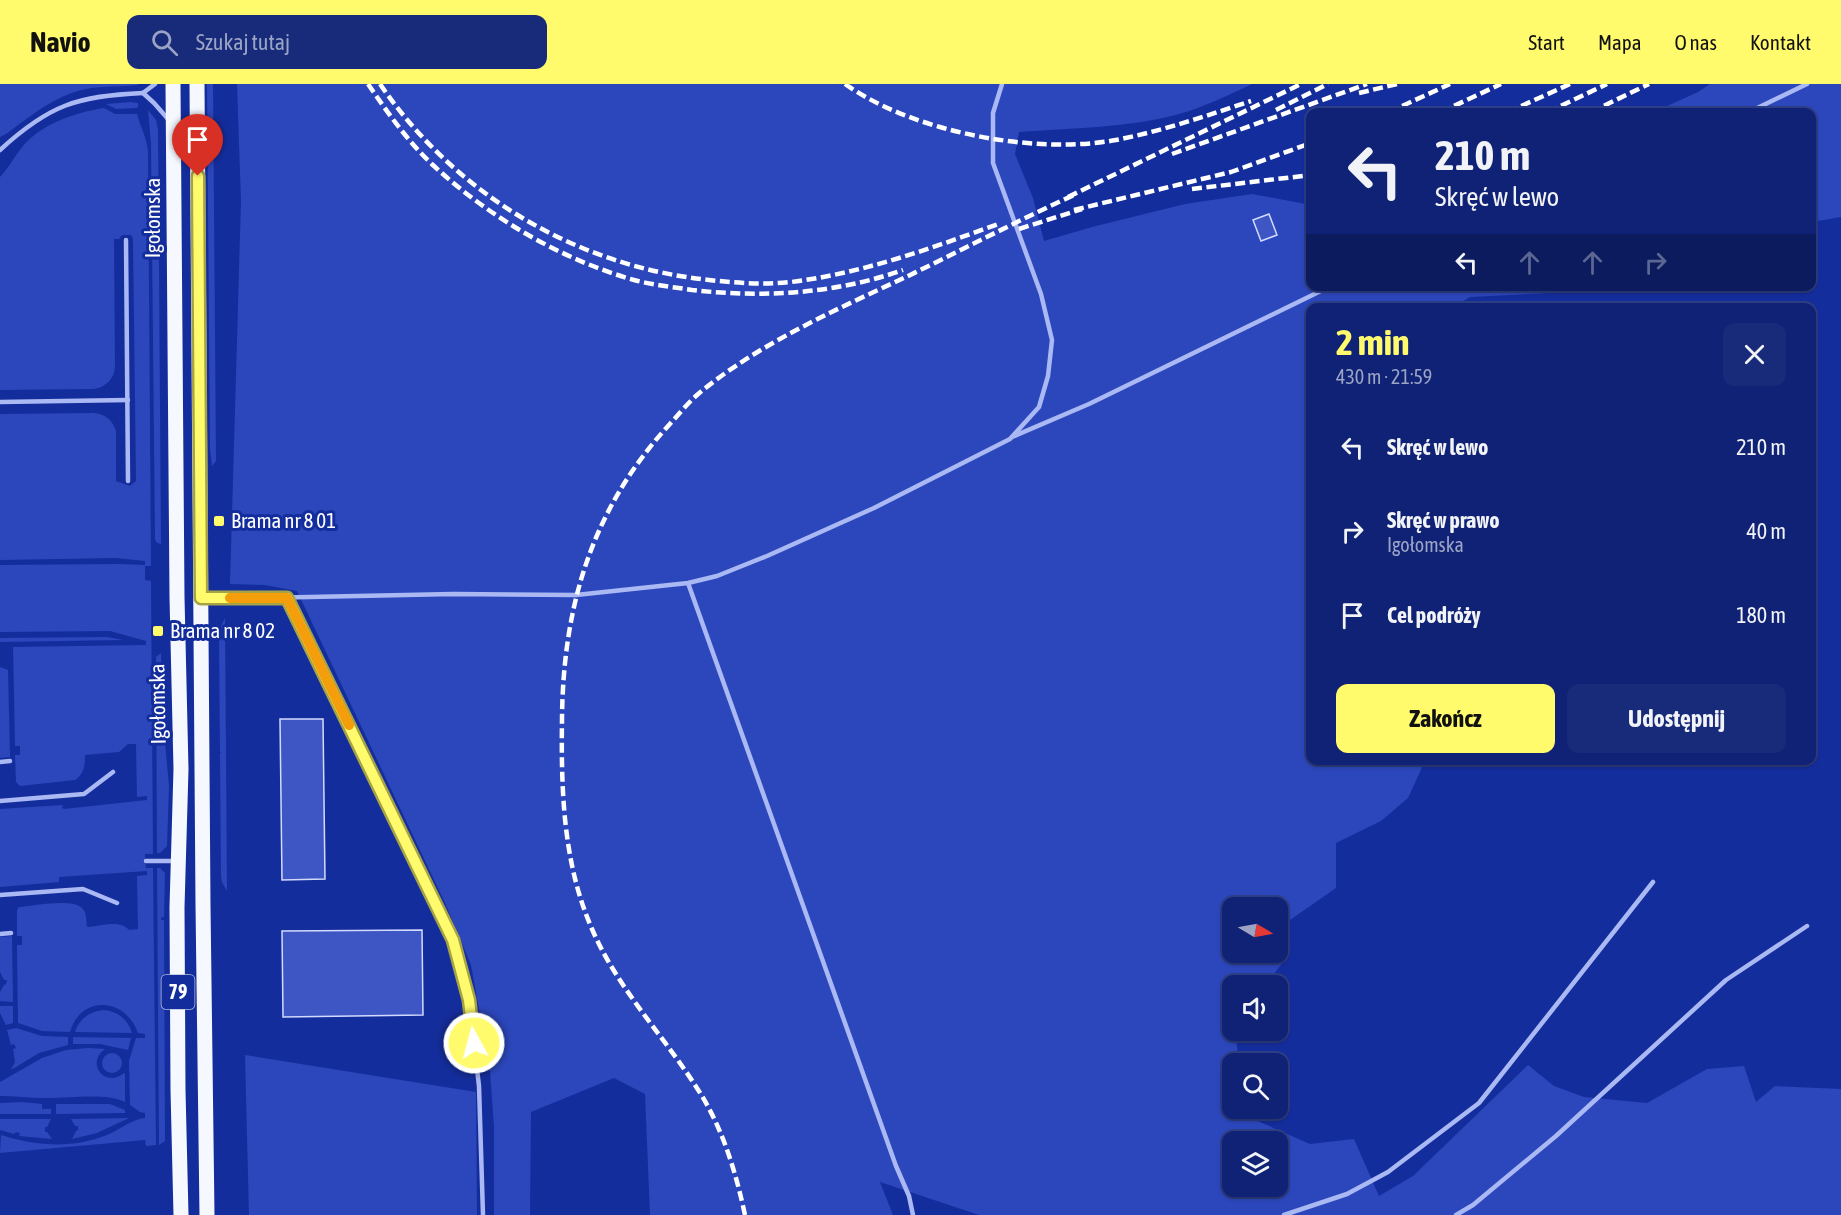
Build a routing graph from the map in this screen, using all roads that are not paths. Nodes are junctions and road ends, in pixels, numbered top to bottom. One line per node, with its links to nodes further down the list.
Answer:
1 (155, 84): 6 (lane)
2 (173, 84): 8 (main road, Igołomska / 79)
3 (197, 84): 17 (main road, Igołomska / 79)
4 (1002, 84): 14 (lane)
5 (1807, 84): 7 (lane)
6 (142, 93): 8 (lane); 9 (lane)
7 (1757, 108)
8 (174, 131): 24 (main road, Igołomska / 79)
9 (0, 150)
10 (126, 240): 12 (lane)
11 (1321, 291): 14 (lane)
12 (128, 400): 13 (lane); 15 (lane)
13 (0, 402)
14 (1010, 439): 16 (lane)
15 (128, 481)
16 (688, 583): 18 (lane); 34 (lane)
17 (201, 598): 18 (lane); 32 (main road, Igołomska / 79)
18 (287, 598): 33 (lane)
19 (10, 761): 20 (lane)
20 (0, 762)
21 (113, 772): 22 (lane)
22 (0, 801)
23 (146, 861): 24 (lane)
24 (178, 861): 31 (main road, Igołomska / 79)
25 (1653, 882): 35 (lane)
26 (0, 895): 27 (lane)
27 (117, 903)
28 (1807, 926): 36 (lane)
29 (11, 933): 30 (lane)
30 (0, 934)
31 (181, 1215)
32 (207, 1215)
33 (483, 1215)
34 (913, 1215)
35 (1284, 1215)
36 (1456, 1215)

